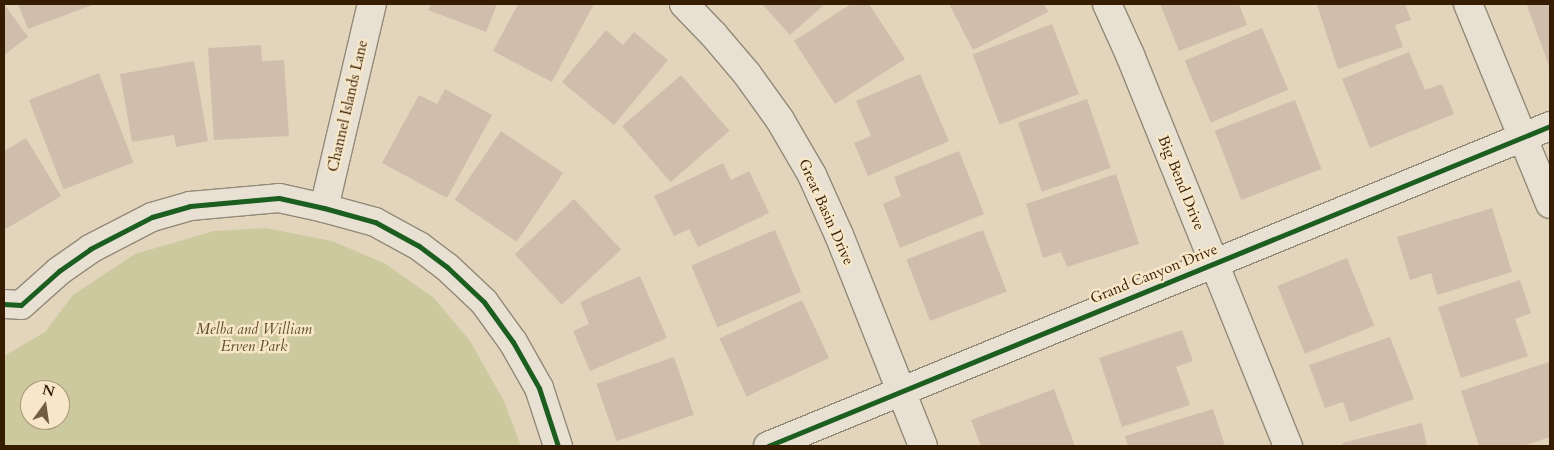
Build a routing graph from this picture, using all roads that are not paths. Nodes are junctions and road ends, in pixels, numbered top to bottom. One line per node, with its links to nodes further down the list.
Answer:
1 (372, 4): 8 (street, Channel Islands Lane)
2 (684, 4): 11 (street, Great Basin Drive)
3 (1107, 4): 9 (street, Big Bend Drive)
4 (1468, 4): 6 (street)
5 (1550, 126): 6 (street, Grand Canyon Drive)
6 (1523, 138): 7 (street); 9 (street, Grand Canyon Drive)
7 (1550, 204)
8 (324, 208): 10 (street); 12 (street)
9 (1213, 263): 11 (street, Grand Canyon Drive); 15 (street, Big Bend Drive)
10 (4, 304)
11 (901, 392): 13 (street, Grand Canyon Drive); 14 (street, Great Basin Drive)
12 (558, 446)
13 (768, 446)
14 (923, 446)
15 (1288, 446)

